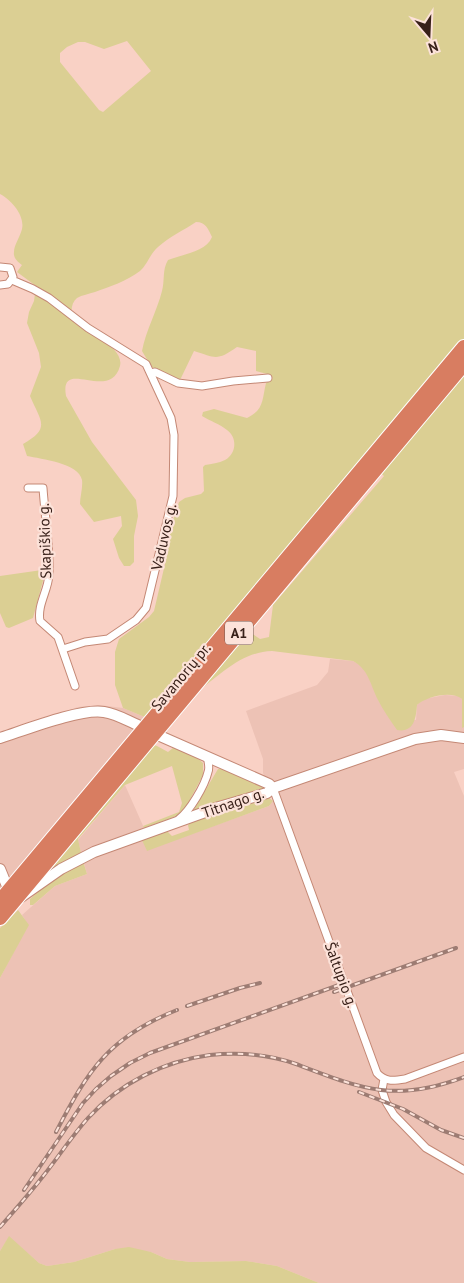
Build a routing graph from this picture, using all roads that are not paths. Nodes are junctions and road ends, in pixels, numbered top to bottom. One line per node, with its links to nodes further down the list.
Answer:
1 (0, 267): 2 (street, Vaduvos g.)
2 (12, 280): 3 (street); 6 (street, Vaduvos g.)
3 (0, 285)
4 (464, 347): 19 (highway, Savanorių pr. / A1)
5 (464, 364): 19 (highway, Savanorių pr. / A1)
6 (151, 373): 7 (street, Vaduvos g.); 9 (street, Vaduvos g.)
7 (268, 378)
8 (28, 488): 9 (street, Skapiškio g.)
9 (63, 649): 10 (street, Skapiškio g.)
10 (75, 686)
11 (140, 726): 13 (street)
12 (160, 736): 15 (street)
13 (0, 738)
14 (464, 738): 16 (street, Titnago g.)
15 (207, 756): 16 (street); 17 (street)
16 (273, 788): 17 (street, Titnago g.); 22 (street, Šaltupio g.)
17 (172, 824): 19 (street, Titnago g.)
18 (0, 869): 19 (street)
19 (8, 898): 20 (highway, Savanorių pr. / A1)
20 (0, 918)
21 (464, 1057): 22 (street)
22 (384, 1079): 23 (street)
23 (464, 1170)

